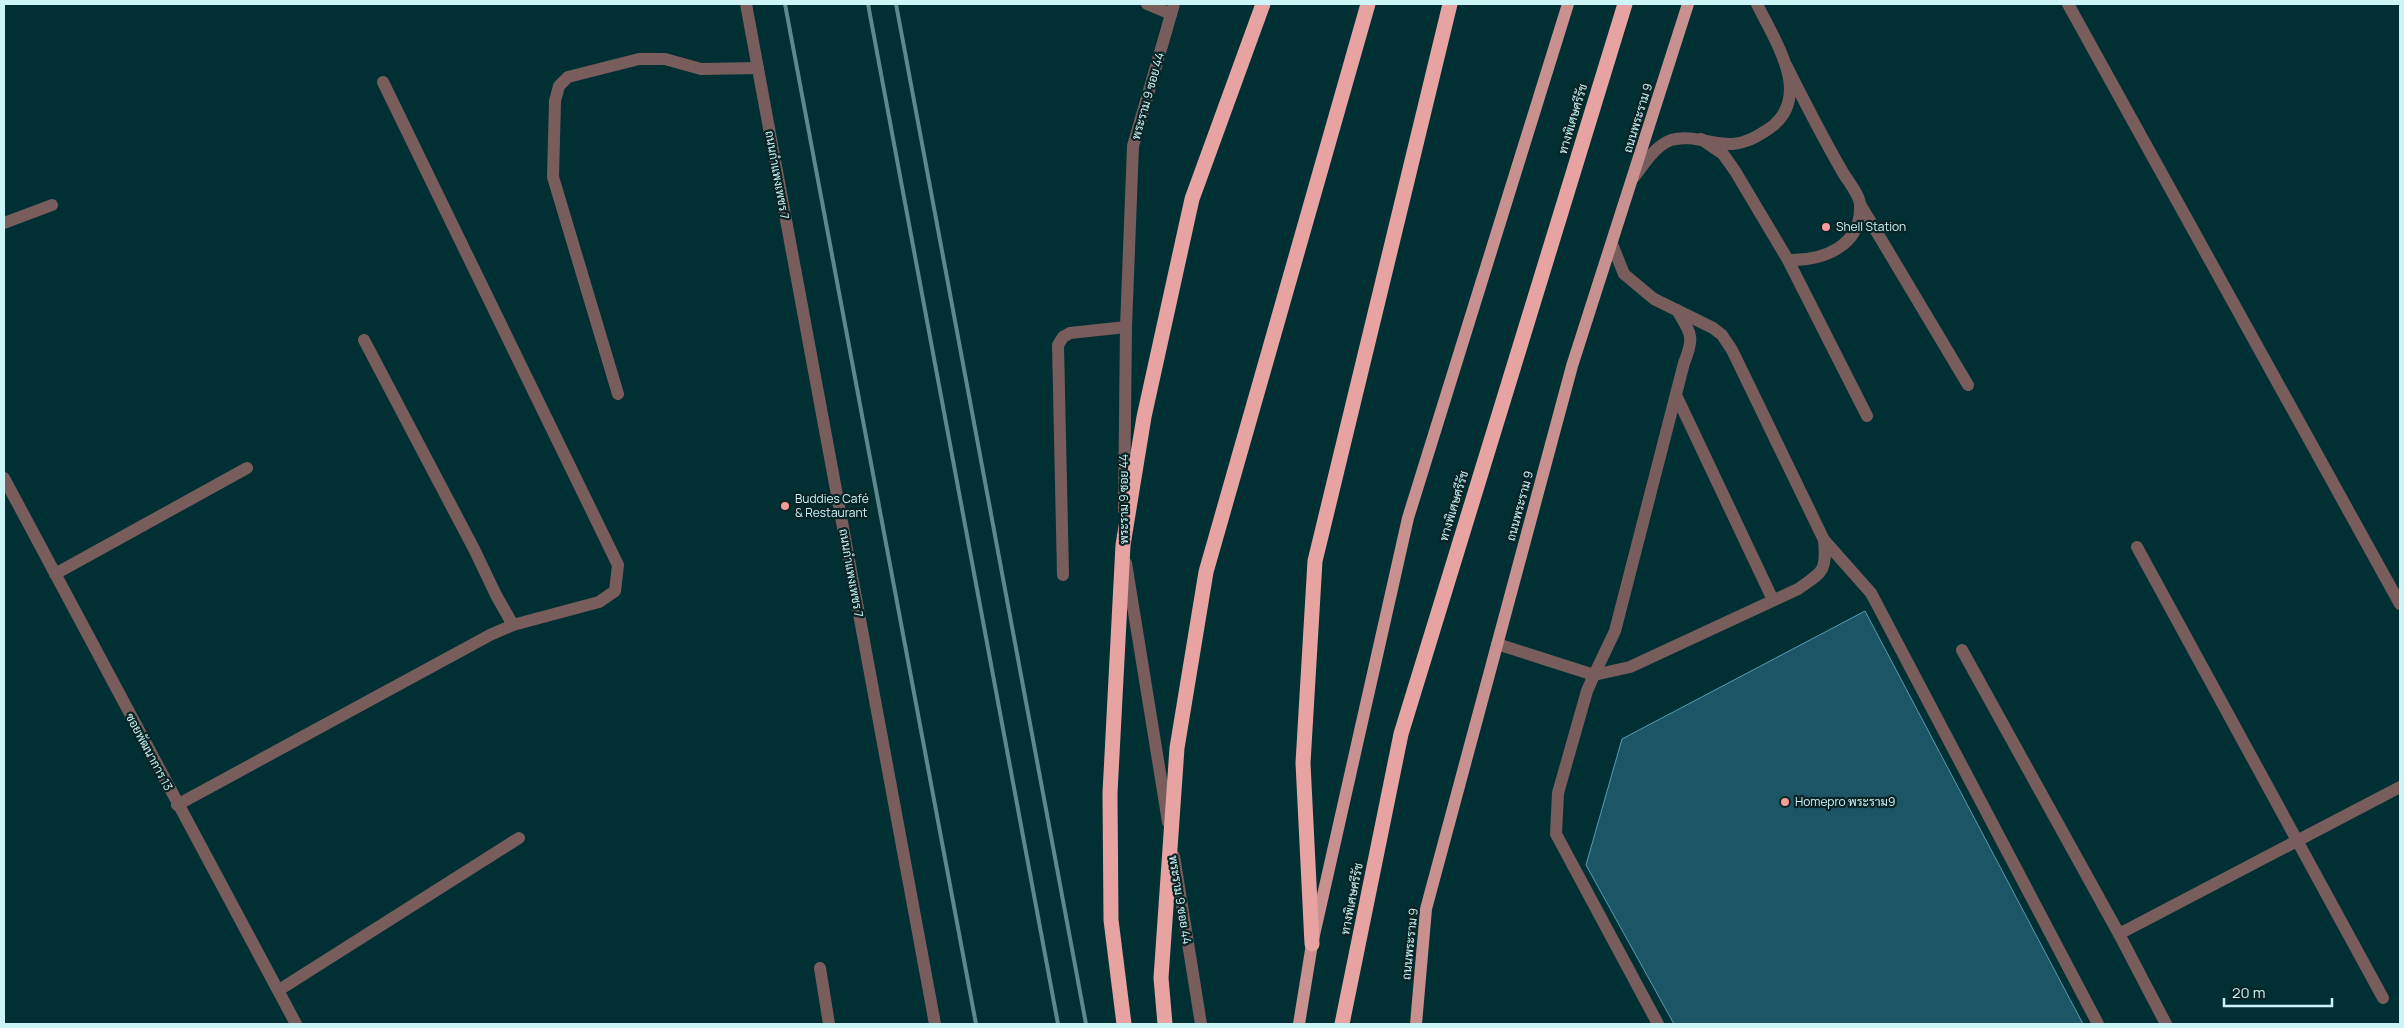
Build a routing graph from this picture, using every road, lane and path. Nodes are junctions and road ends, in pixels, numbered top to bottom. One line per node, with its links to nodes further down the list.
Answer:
1 (746, 4): 13 (street, ถนนกำแพงเพชร 7)
2 (1147, 4): 11 (street)
3 (1263, 4): 32 (highway)
4 (1368, 4): 55 (highway)
5 (1450, 4): 47 (highway)
6 (1568, 4): 47 (main road)
7 (1625, 4): 58 (highway, ทางพิเศษศรีรัช)
8 (1688, 4): 16 (main road, ถนนพระราม 9)
9 (1757, 4): 12 (street)
10 (2068, 4): 37 (street)
11 (1173, 9): 23 (street, พระราม 9 ซอย 44)
12 (1786, 66): 15 (street); 17 (street)
13 (758, 68): 26 (street); 53 (street, ถนนกำแพงเพชร 7)
14 (383, 82): 38 (street)
15 (1701, 139): 16 (street); 21 (street)
16 (1634, 178): 20 (main road, ถนนพระราม 9)
17 (1860, 204): 21 (street); 25 (street)
18 (52, 205): 19 (street)
19 (4, 223)
20 (1612, 244): 22 (street); 39 (main road, ถนนพระราม 9)
21 (1788, 260): 28 (street)
22 (1677, 310): 27 (street); 31 (street)
23 (1126, 327): 32 (street, พระราม 9 ซอย 44); 35 (street)
24 (364, 340): 38 (street)
25 (1968, 385)
26 (618, 394)
27 (1676, 395): 36 (street); 41 (street)
28 (1867, 416)
29 (247, 468): 34 (street)
30 (4, 478): 34 (street, ซอยพัฒนาการ 13)
31 (1824, 540): 36 (street); 61 (street)
32 (1123, 545): 54 (highway); 56 (street, พระราม 9 ซอย 44)
33 (2137, 547): 45 (street)
34 (55, 574): 43 (street, ซอยพัฒนาการ 13)
35 (1063, 575)
36 (1773, 600): 41 (street)
37 (2400, 604)
38 (514, 625): 43 (street)
39 (1497, 644): 41 (street); 59 (main road, ถนนพระราม 9)
40 (1962, 650): 46 (street)
41 (1594, 675): 60 (street)
42 (2400, 787): 45 (street)
43 (177, 805): 49 (street, ซอยพัฒนาการ 13)
44 (518, 838): 49 (street)
45 (2299, 840): 46 (street); 50 (street)
46 (2119, 934): 62 (street)
47 (1312, 944): 57 (main road)
48 (820, 968): 52 (street)
49 (279, 990): 51 (street, ซอยพัฒนาการ 13)
50 (2383, 998)
51 (296, 1024)
52 (830, 1024)
53 (935, 1024)
54 (1124, 1024)
55 (1165, 1024)
56 (1200, 1024)
57 (1299, 1024)
58 (1342, 1024)
59 (1416, 1024)
60 (1658, 1024)
61 (2098, 1024)
62 (2166, 1024)

